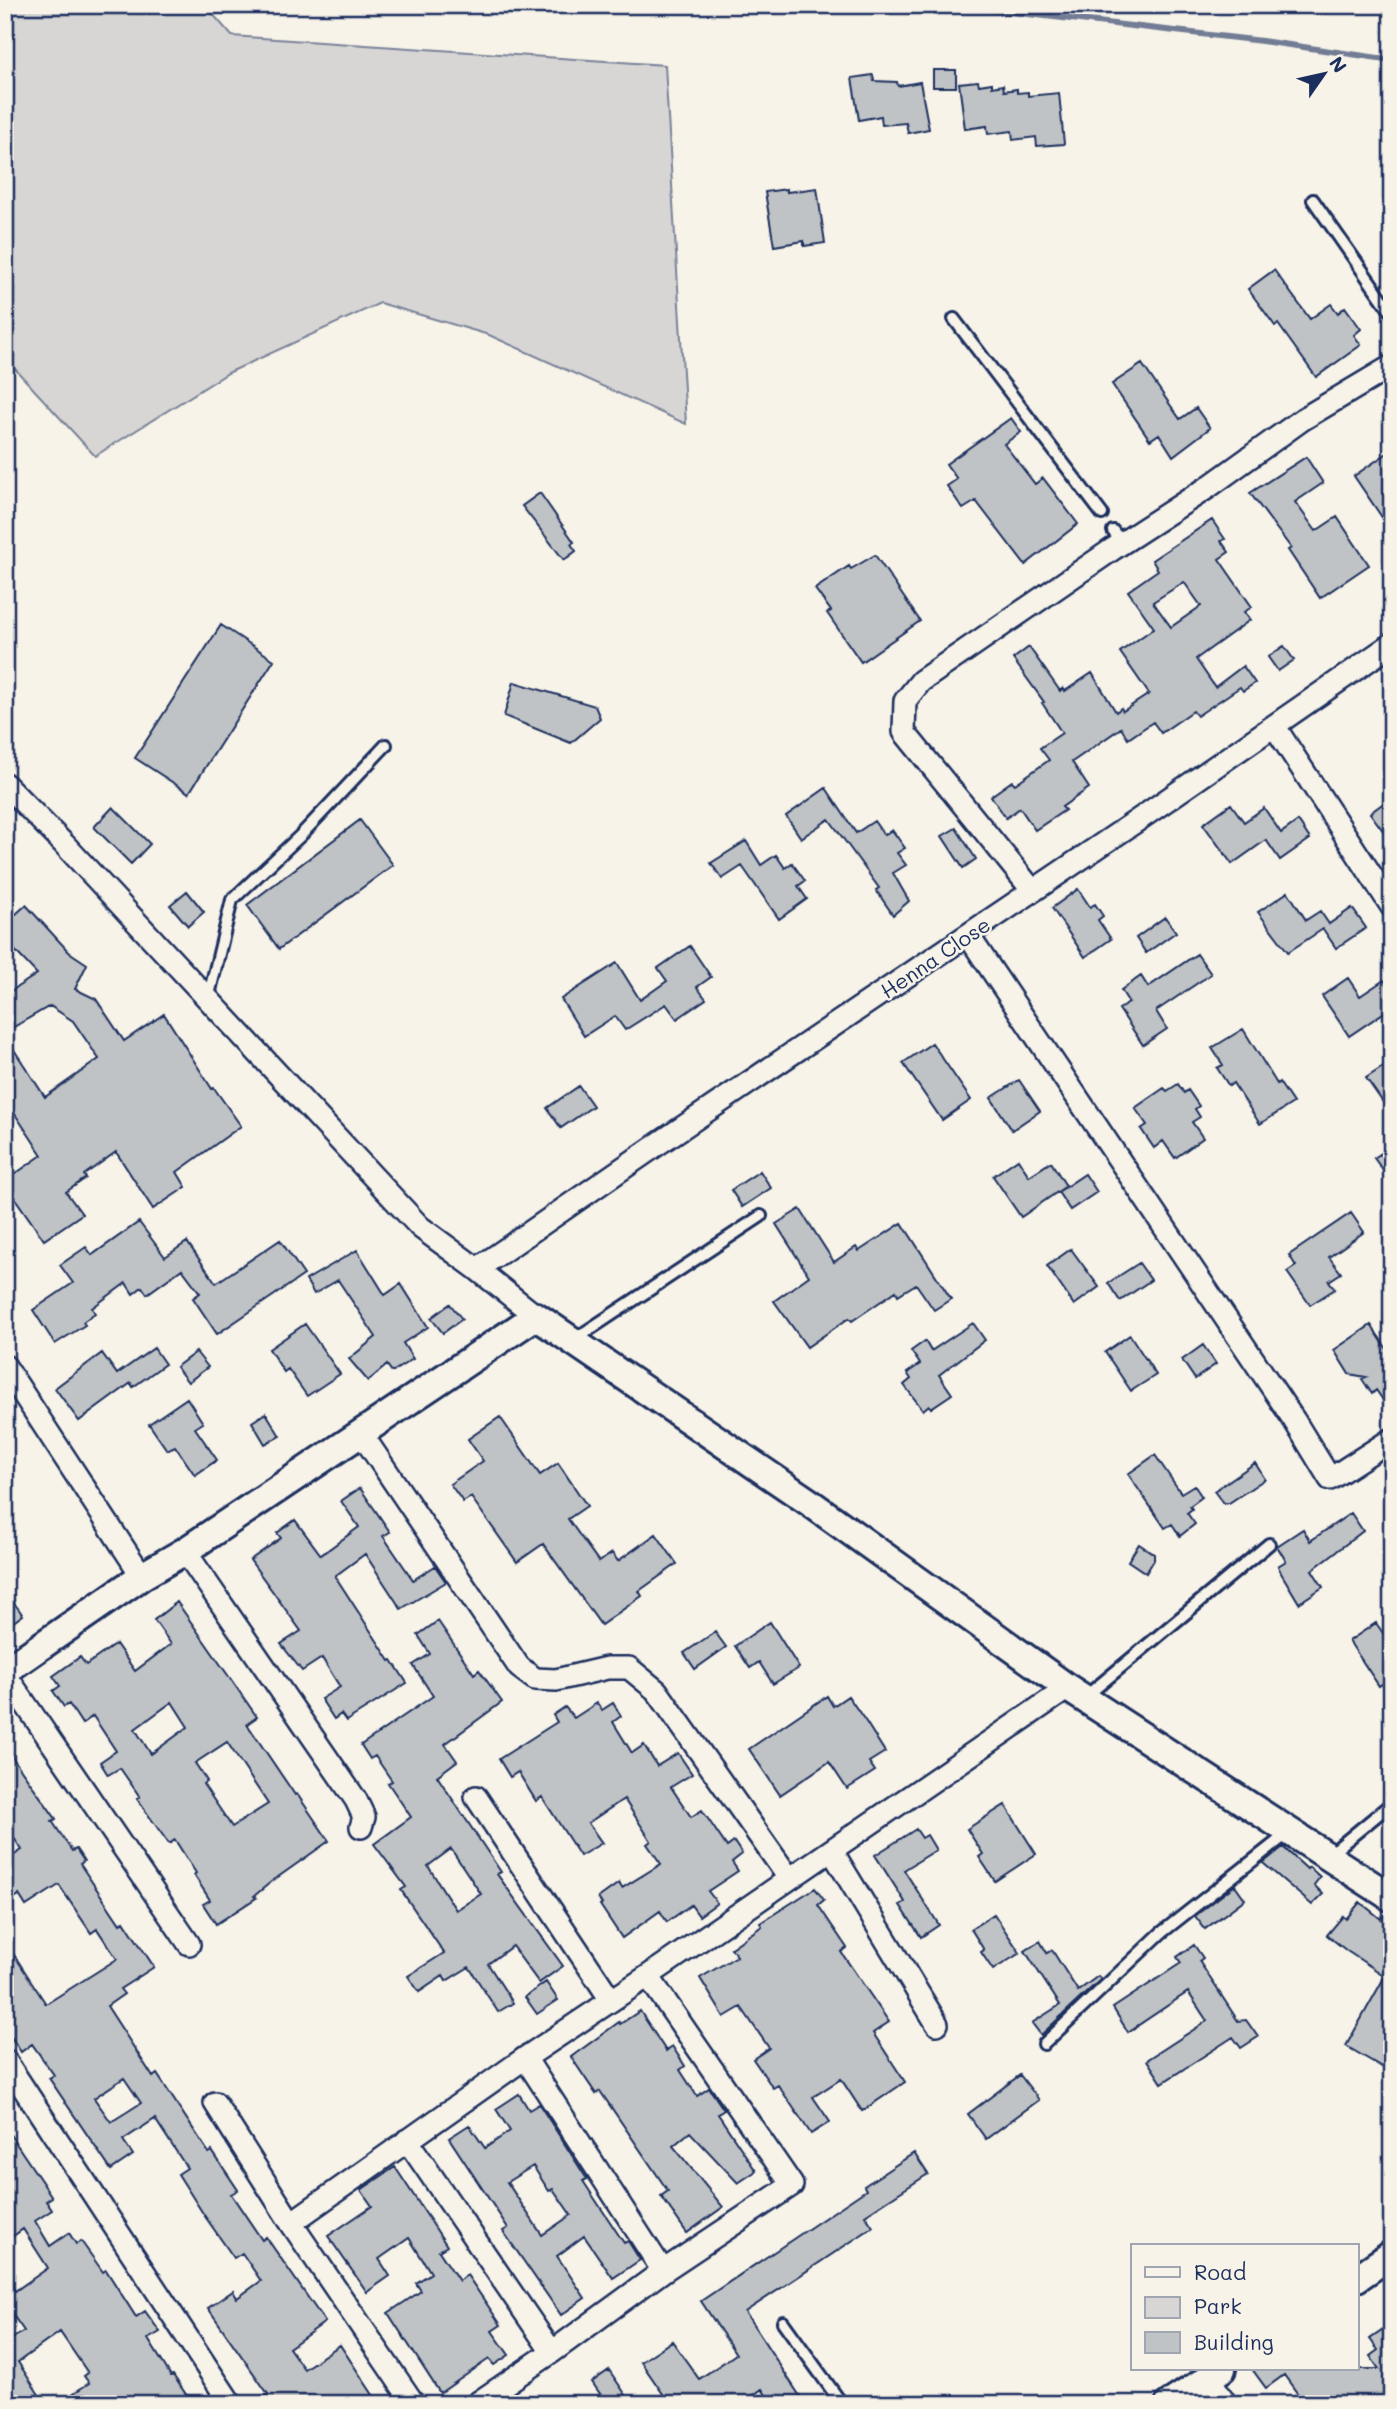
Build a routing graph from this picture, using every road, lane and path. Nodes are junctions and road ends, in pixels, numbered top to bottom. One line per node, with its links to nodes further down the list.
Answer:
1 (1313, 200): 2 (lane)
2 (1392, 313)
3 (954, 319): 5 (lane)
4 (1392, 366): 10 (street)
5 (1102, 514)
6 (1392, 644): 7 (street, Henna Close)
7 (1275, 727): 10 (street, Henna Close); 11 (street)
8 (386, 745): 13 (lane)
9 (5, 784): 13 (street)
10 (1033, 891): 12 (street, Henna Close)
11 (1392, 907)
12 (968, 935): 15 (street, Henna Close); 20 (street)
13 (208, 999): 15 (street)
14 (761, 1216): 17 (lane)
15 (477, 1269): 16 (street)
16 (536, 1316): 17 (street); 19 (street)
17 (572, 1341): 25 (street)
18 (5, 1366): 23 (street)
19 (361, 1433): 22 (street); 32 (street)
20 (1392, 1439)
21 (1269, 1544): 25 (lane)
22 (185, 1551): 23 (street); 28 (street)
23 (142, 1576): 24 (street)
24 (5, 1673): 34 (street)
25 (1076, 1693): 29 (street); 30 (street)
26 (476, 1797): 36 (street)
27 (1392, 1803): 31 (lane)
28 (361, 1827)
29 (1290, 1831): 31 (street); 38 (lane)
30 (832, 1851): 32 (street); 37 (street)
31 (1326, 1856): 33 (street)
32 (789, 1878): 35 (street)
33 (1392, 1898)
34 (189, 1944)
35 (648, 1976): 36 (street); 45 (street)
36 (611, 2000): 39 (street)
37 (937, 2024)
38 (1044, 2044)
39 (525, 2058): 42 (street); 45 (street)
40 (5, 2060): 50 (street)
41 (215, 2103): 43 (street)
42 (407, 2140): 43 (street); 48 (street)
43 (291, 2223): 51 (street)
44 (1392, 2254): 46 (street)
45 (663, 2271): 48 (street)
46 (1358, 2277)
47 (783, 2322): 53 (lane)
48 (552, 2353): 52 (street)
49 (1215, 2373): 54 (street); 55 (street)
50 (231, 2404)
51 (414, 2404)
52 (477, 2404)
53 (842, 2404)
54 (1170, 2404)
55 (1226, 2404)

